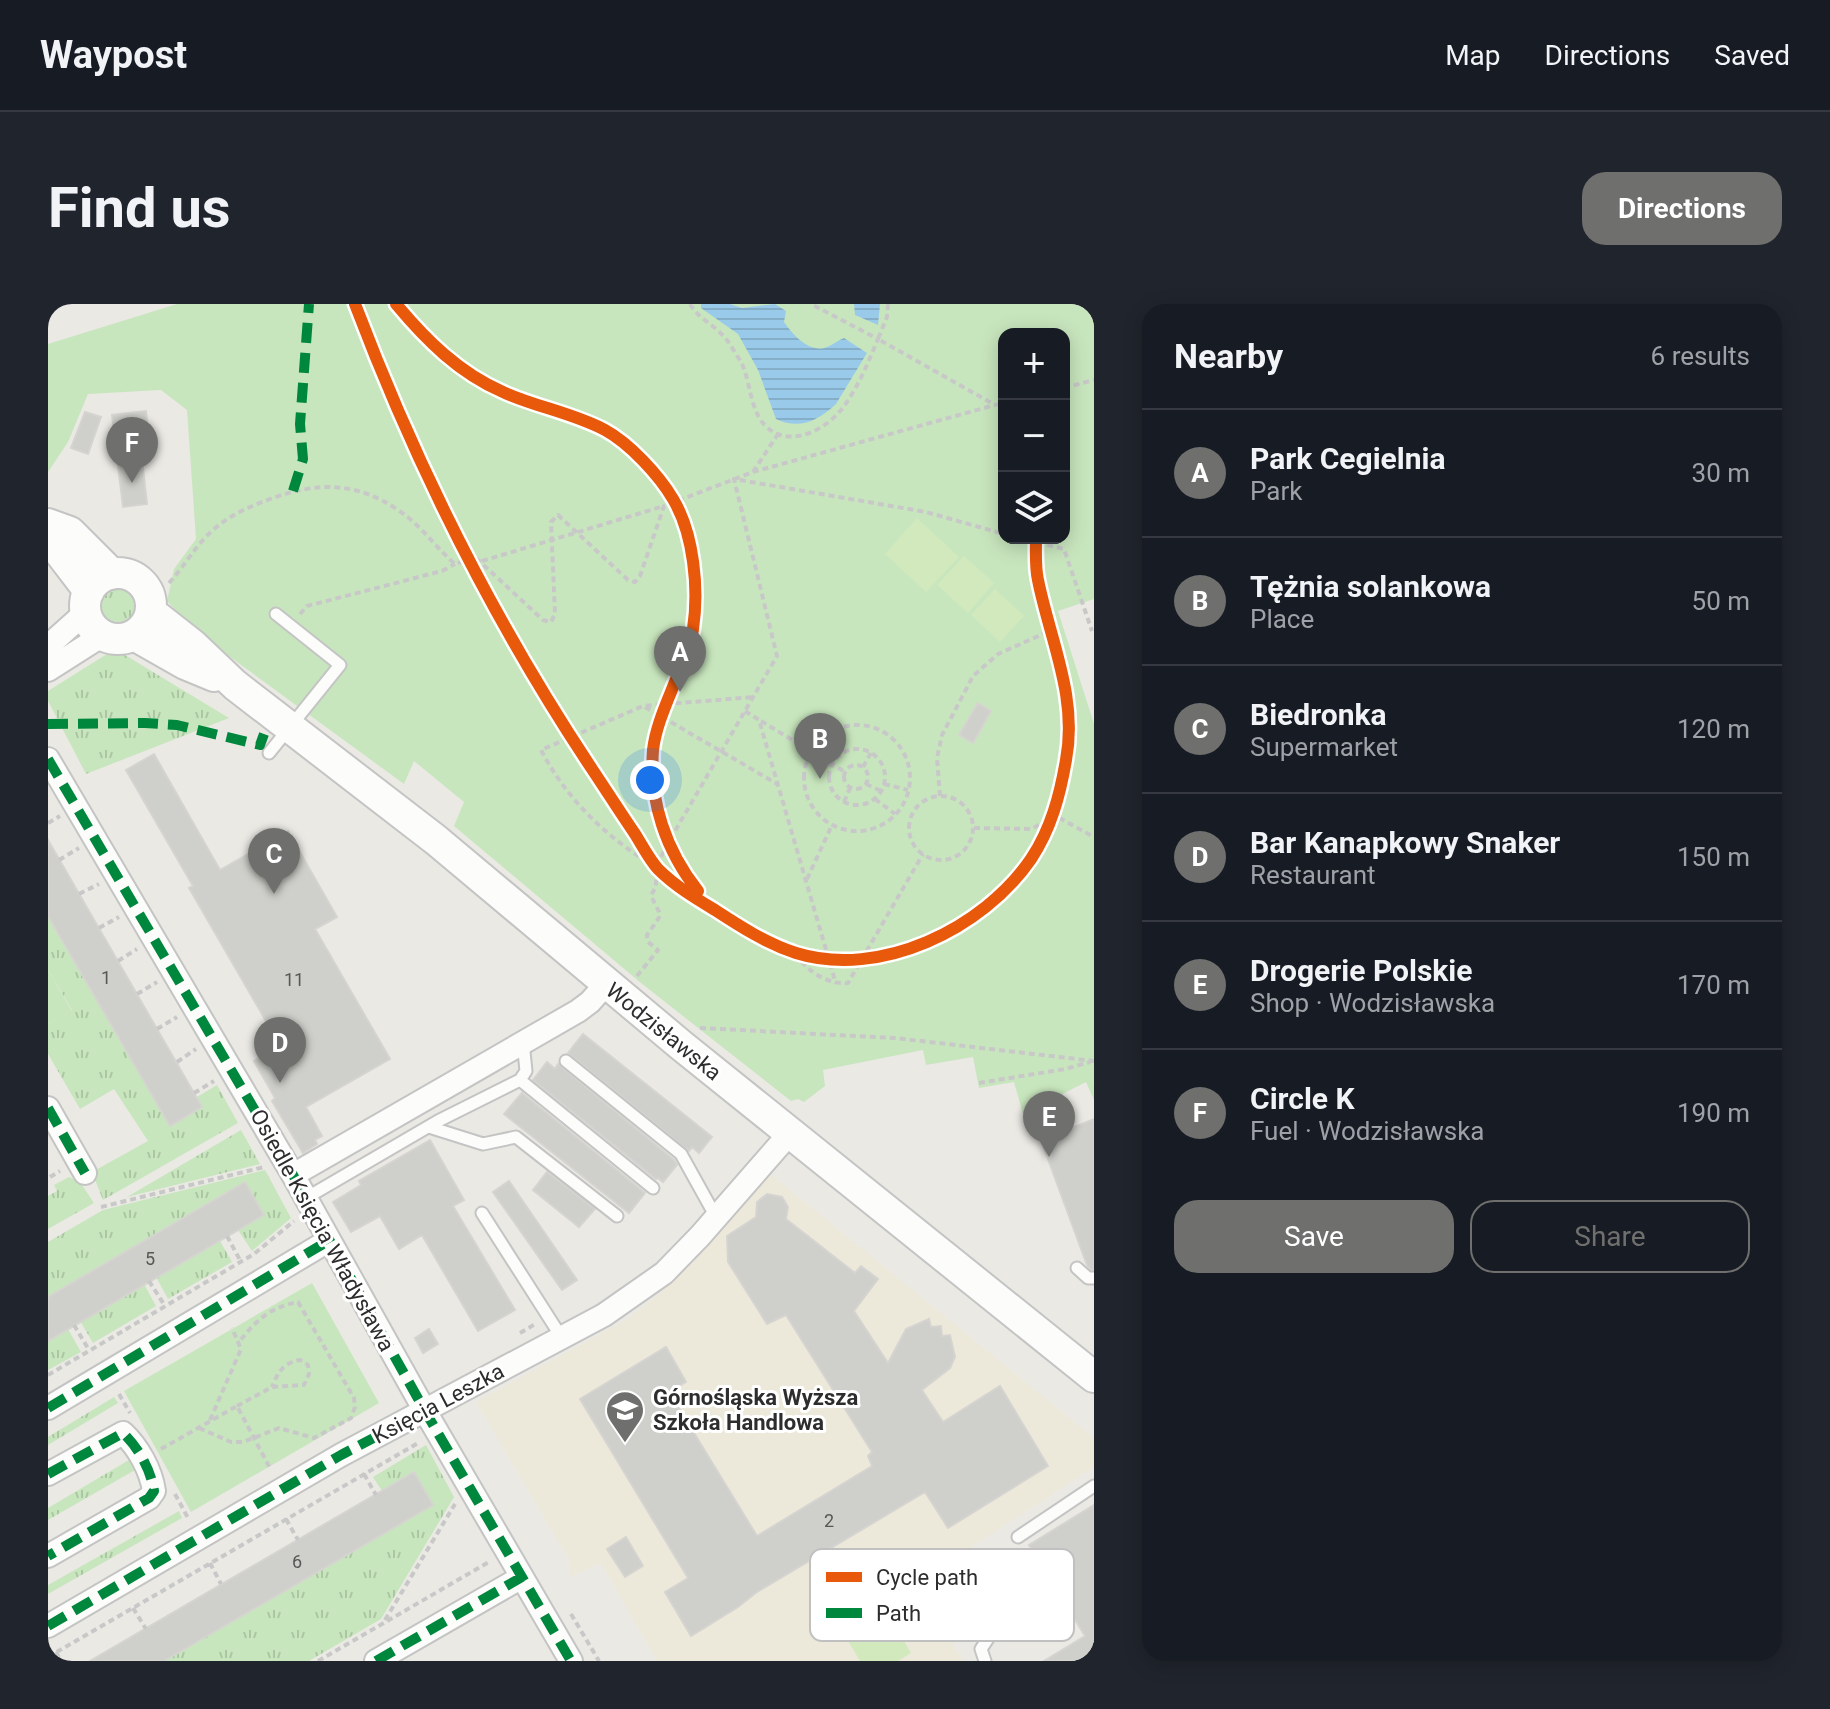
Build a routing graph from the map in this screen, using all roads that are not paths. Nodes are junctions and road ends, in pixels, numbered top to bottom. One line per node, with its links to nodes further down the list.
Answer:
1 (48, 524): 3 (street)
2 (48, 530): 3 (street)
3 (97, 603): 5 (street); 5 (street); 6 (street); 7 (street)
4 (276, 614): 8 (lane)
5 (142, 623): 8 (street, Wodzisławska)
6 (48, 646)
7 (48, 670)
8 (289, 728): 9 (lane); 11 (street, Wodzisławska)
9 (269, 753)
10 (48, 759): 19 (street, Osiedle Księcia Władysława)
11 (618, 984): 12 (street); 17 (street, Wodzisławska)
12 (523, 1042): 14 (lane); 19 (street)
13 (566, 1061): 24 (lane)
14 (520, 1080): 16 (lane); 20 (lane)
15 (48, 1108): 18 (street)
16 (429, 1127): 21 (lane); 23 (lane)
17 (790, 1133): 24 (street, Księcia Leszka); 29 (street, Wodzisławska)
18 (85, 1173)
19 (293, 1175): 21 (street, Osiedle Księcia Władysława)
20 (653, 1188)
21 (301, 1208): 25 (street, Osiedle Księcia Władysława)
22 (482, 1213): 28 (lane)
23 (617, 1216)
24 (716, 1217): 28 (street, Księcia Leszka)
25 (328, 1241): 30 (street); 31 (street, Osiedle Księcia Władysława)
26 (1077, 1268): 27 (lane)
27 (1094, 1278)
28 (562, 1338): 31 (street, Księcia Leszka)
29 (1094, 1377)
30 (48, 1408)
31 (425, 1411): 36 (street, Osiedle Księcia Władysława); 37 (street, Księcia Leszka)
32 (48, 1474): 35 (street)
33 (1094, 1486): 34 (lane)
34 (1018, 1537)
35 (48, 1556)
36 (522, 1577): 39 (street); 40 (street, Osiedle Księcia Władysława)
37 (48, 1626)
38 (986, 1641): 41 (lane)
39 (376, 1661)
40 (571, 1661)
41 (985, 1661)

